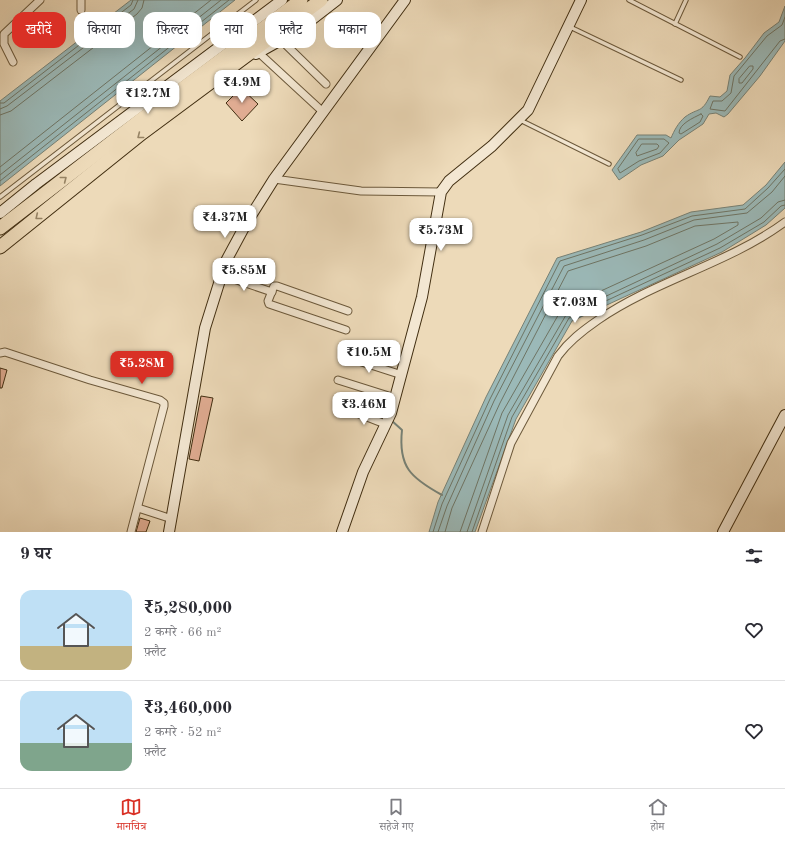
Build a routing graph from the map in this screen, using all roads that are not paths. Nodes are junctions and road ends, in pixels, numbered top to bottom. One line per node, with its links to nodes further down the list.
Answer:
1 (40, 0): 20 (street)
2 (81, 0): 12 (street)
3 (256, 0): 29 (lane)
4 (282, 0): 30 (street)
5 (301, 0): 32 (highway, one-way to 5)
6 (338, 0): 13 (street)
7 (405, 0): 24 (street)
8 (581, 0): 15 (street)
9 (629, 0): 14 (lane)
10 (686, 0): 14 (lane)
11 (319, 2): 21 (highway)
12 (81, 10)
13 (316, 17)
14 (675, 24): 19 (lane)
15 (567, 26): 22 (lane); 25 (street)
16 (267, 48): 18 (street)
17 (289, 48): 23 (street)
18 (259, 53): 21 (street); 24 (street)
19 (740, 57)
20 (13, 62)
21 (226, 72): 33 (highway, one-way to 33)
22 (681, 80)
23 (326, 84)
24 (323, 112): 27 (street)
25 (519, 119): 26 (lane); 28 (street)
26 (609, 164)
27 (274, 179): 28 (street); 34 (street)
28 (440, 192): 40 (street)
29 (0, 197)
30 (0, 213)
31 (785, 222): 51 (street)
32 (0, 228)
33 (0, 247)
34 (222, 275): 35 (street); 47 (street)
35 (272, 292): 36 (street); 37 (street)
36 (348, 311)
37 (346, 330)
38 (0, 353): 46 (street)
39 (343, 356): 40 (street)
40 (402, 375): 42 (street)
41 (338, 380): 42 (street)
42 (395, 398): 45 (street)
43 (349, 410): 45 (street)
44 (785, 415): 52 (street)
45 (385, 424): 50 (street)
46 (138, 508): 47 (street); 48 (street)
47 (172, 519): 49 (street)
48 (131, 532)
49 (169, 532)
50 (342, 532)
51 (482, 532)
52 (723, 532)

